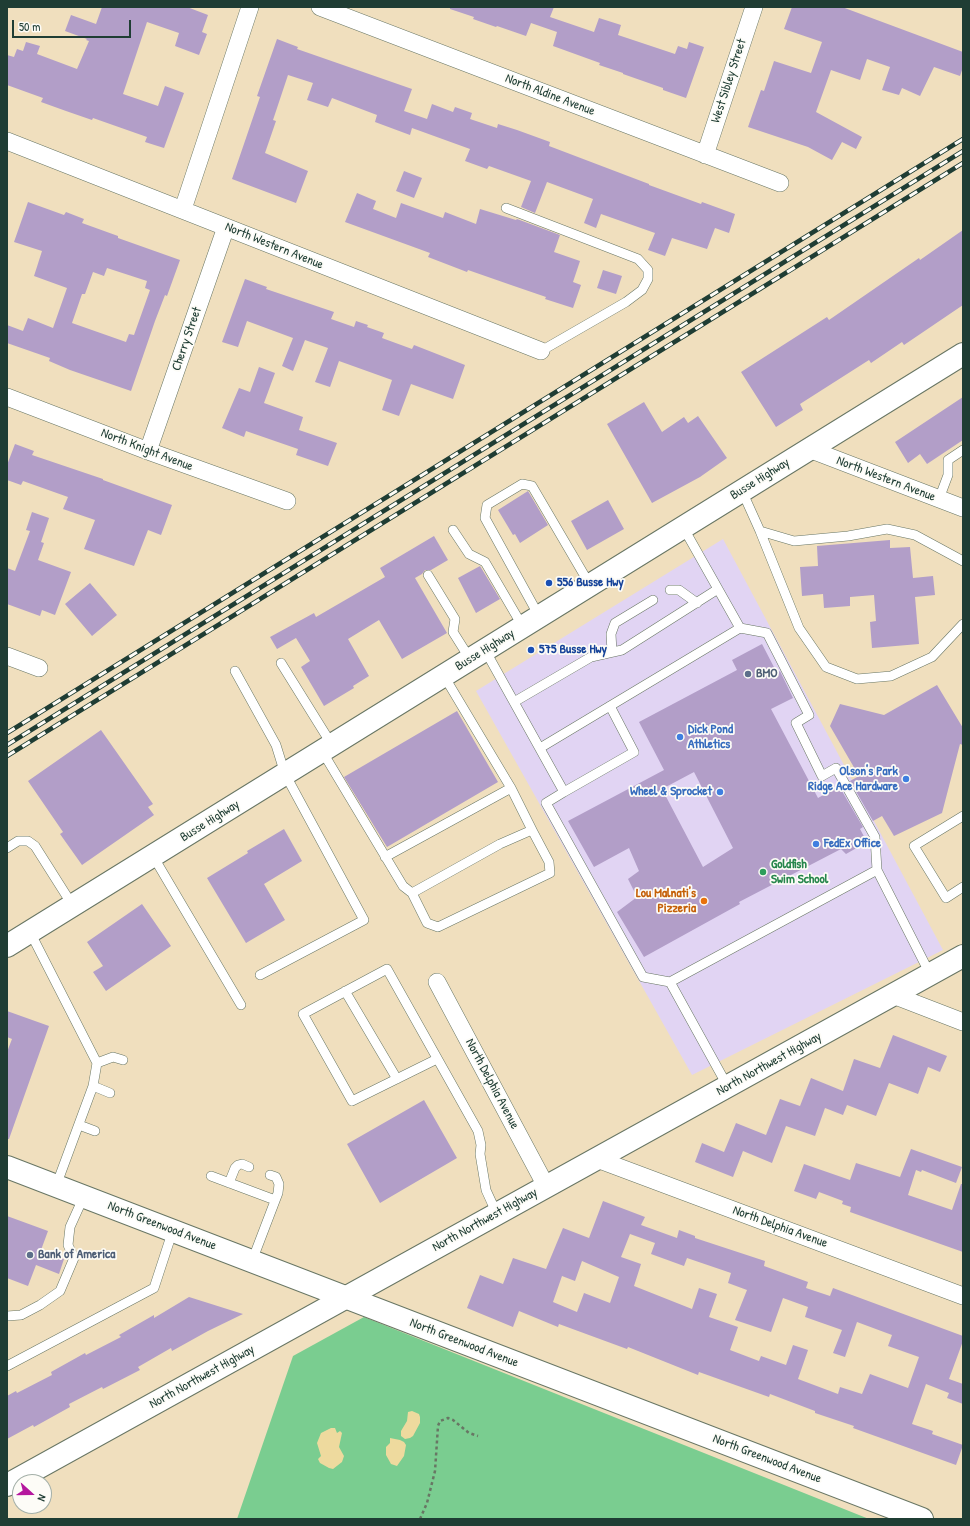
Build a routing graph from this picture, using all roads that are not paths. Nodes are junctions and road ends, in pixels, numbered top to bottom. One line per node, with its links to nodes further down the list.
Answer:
1 (250, 7): 8 (street)
2 (320, 7): 5 (street, North Aldine Avenue)
3 (754, 7): 5 (street, West Sibley Street)
4 (7, 140): 8 (street, North Western Avenue)
5 (705, 155): 6 (street, North Aldine Avenue)
6 (780, 183)
7 (506, 208): 10 (lane)
8 (183, 209): 9 (street, North Western Avenue)
9 (226, 227): 10 (street, North Western Avenue); 15 (street, Cherry Street)
10 (541, 351)
11 (963, 354): 13 (main road, Busse Highway)
12 (7, 397): 15 (street, North Knight Avenue)
13 (809, 450): 16 (main road, Busse Highway); 17 (street, North Western Avenue)
14 (963, 450): 17 (lane)
15 (148, 451): 18 (street, North Knight Avenue)
16 (742, 491): 20 (main road, Busse Highway); 22 (lane)
17 (939, 498): 19 (street, North Western Avenue)
18 (287, 501)
19 (963, 508)
20 (683, 528): 25 (main road, Busse Highway); 27 (lane)
21 (453, 530): 30 (lane)
22 (760, 531): 23 (lane); 31 (lane)
23 (963, 560)
24 (428, 575): 34 (lane)
25 (590, 585): 30 (main road, Busse Highway); 30 (lane)
26 (670, 590): 29 (lane)
27 (718, 590): 29 (lane); 32 (lane)
28 (653, 600): 33 (lane)
29 (697, 602): 33 (lane)
30 (531, 622): 34 (main road, Busse Highway)
31 (963, 624)
32 (740, 628): 41 (lane); 52 (lane)
33 (612, 652): 40 (lane)
34 (477, 655): 39 (main road, Busse Highway); 40 (lane)
35 (7, 656): 37 (street)
36 (281, 663): 42 (lane)
37 (39, 668)
38 (235, 672): 44 (lane)
39 (444, 676): 42 (main road, Busse Highway); 45 (lane)
40 (514, 702): 43 (lane)
41 (610, 706): 43 (lane); 46 (lane)
42 (327, 748): 44 (main road, Busse Highway); 51 (lane)
43 (540, 748): 46 (lane)
44 (285, 774): 50 (main road, Busse Highway); 60 (lane)
45 (511, 788): 48 (lane); 51 (lane)
46 (564, 792): 62 (lane)
47 (963, 816): 53 (lane)
48 (532, 830): 54 (lane); 54 (lane)
49 (7, 848): 55 (lane)
50 (153, 856): 55 (main road, Busse Highway); 65 (lane)
51 (386, 857): 54 (lane)
52 (876, 870): 59 (lane); 62 (lane)
53 (963, 887)
54 (412, 893)
55 (72, 906): 56 (main road, Busse Highway)
56 (30, 932): 57 (main road, Busse Highway); 69 (lane)
57 (8, 944)
58 (963, 956): 59 (main road, North Northwest Highway)
59 (930, 974): 64 (main road, North Northwest Highway)
60 (260, 976)
61 (437, 982): 83 (street, North Delphia Avenue)
62 (670, 982): 72 (lane)
63 (345, 992): 67 (lane); 70 (lane); 70 (lane)
64 (893, 995): 66 (street); 72 (main road, North Northwest Highway)
65 (241, 1005)
66 (963, 1022)
67 (437, 1059): 70 (lane); 86 (lane)
68 (123, 1060): 69 (lane)
69 (97, 1063): 71 (lane)
70 (397, 1079)
71 (93, 1086): 73 (lane); 74 (lane)
72 (728, 1086): 76 (main road, North Northwest Highway)
73 (110, 1092)
74 (79, 1125): 75 (lane); 82 (lane)
75 (95, 1131)
76 (597, 1159): 83 (main road, North Northwest Highway); 89 (street, North Delphia Avenue)
77 (7, 1166): 82 (main road, North Greenwood Avenue)
78 (249, 1167): 81 (lane)
79 (270, 1175): 85 (lane)
80 (211, 1176): 81 (lane)
81 (229, 1183): 85 (lane)
82 (56, 1186): 84 (main road, North Greenwood Avenue)
83 (546, 1186): 86 (main road, North Northwest Highway)
84 (84, 1196): 87 (main road, North Greenwood Avenue); 91 (lane)
85 (275, 1200): 88 (lane)
86 (497, 1214): 90 (main road, North Northwest Highway)
87 (173, 1230): 88 (main road, North Greenwood Avenue); 92 (lane)
88 (252, 1261): 90 (main road, North Greenwood Avenue)
89 (963, 1296)
90 (347, 1298): 93 (main road, North Northwest Highway); 94 (main road, North Greenwood Avenue)
91 (7, 1316)
92 (7, 1366)
93 (7, 1484)
94 (922, 1519)

